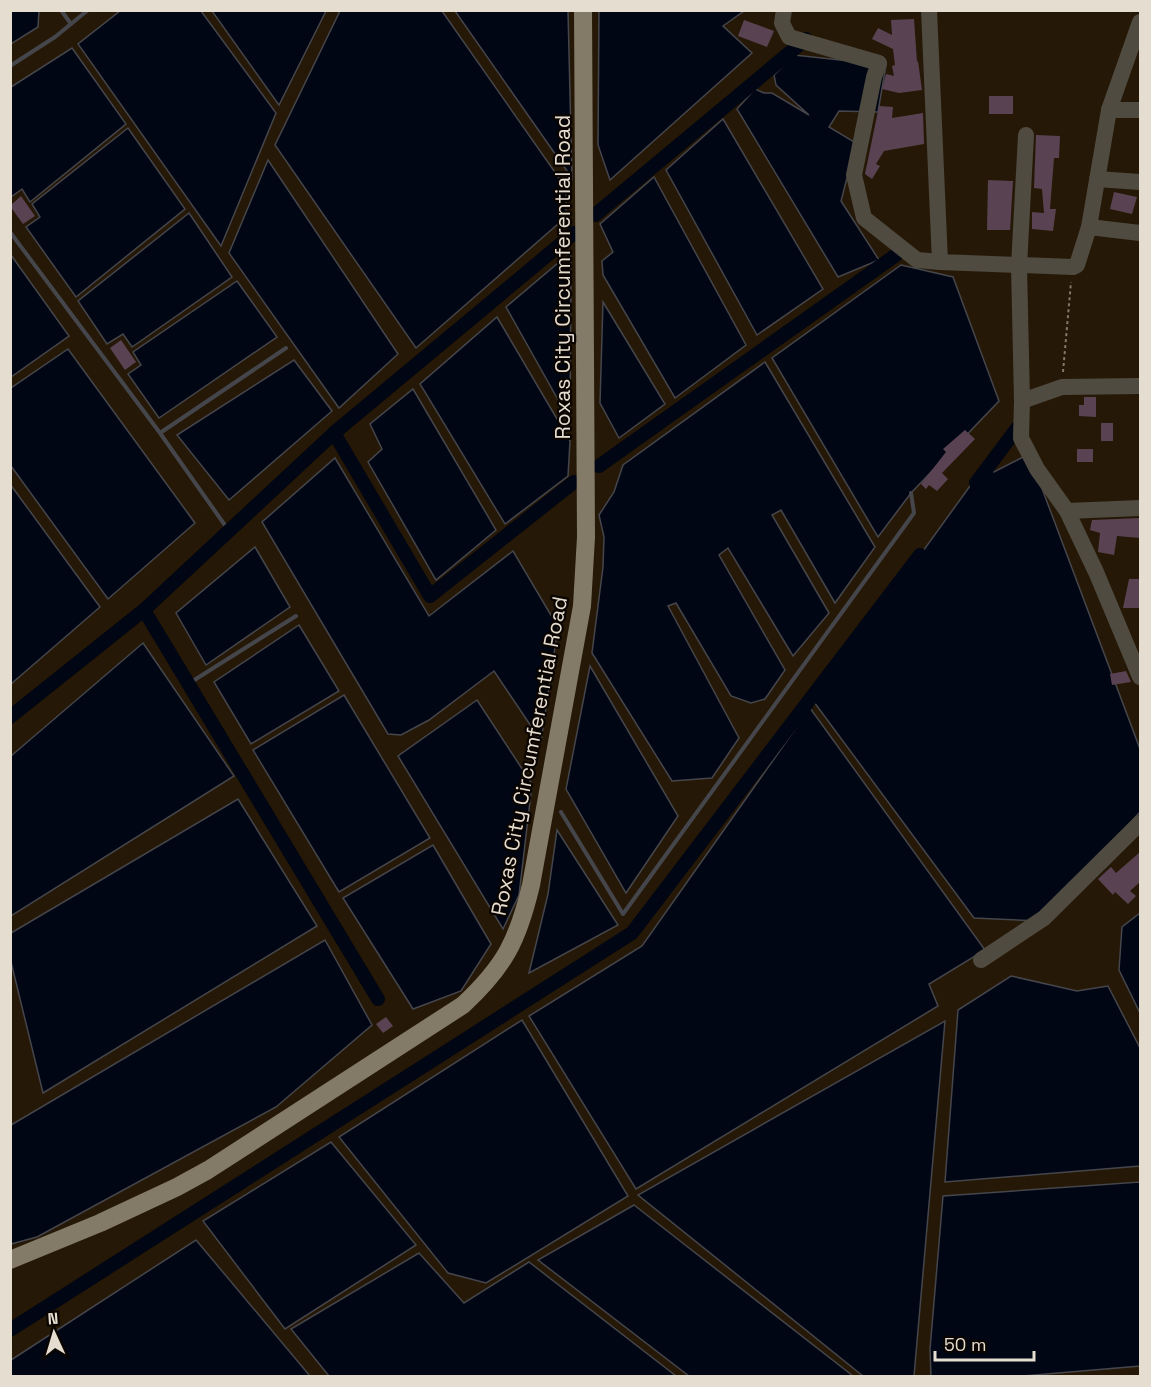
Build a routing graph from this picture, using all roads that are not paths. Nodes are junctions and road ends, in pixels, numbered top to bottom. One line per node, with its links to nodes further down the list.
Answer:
1 (583, 10): 21 (main road, Roxas City Circumferential Road)
2 (784, 10): 12 (street)
3 (929, 10): 12 (street)
4 (1140, 22): 5 (street)
5 (1109, 110): 6 (street); 8 (street)
6 (1140, 110)
7 (1026, 135): 13 (street)
8 (1097, 179): 9 (street); 10 (street)
9 (1140, 182)
10 (1089, 227): 11 (street); 13 (street)
11 (1140, 233)
12 (940, 262): 13 (street)
13 (1019, 267): 15 (street)
14 (1140, 386): 15 (street)
15 (1022, 400): 17 (street)
16 (1140, 508): 17 (street)
17 (1068, 511): 18 (street)
18 (1140, 677)
19 (1140, 824): 20 (street)
20 (981, 960)
21 (10, 1260)

